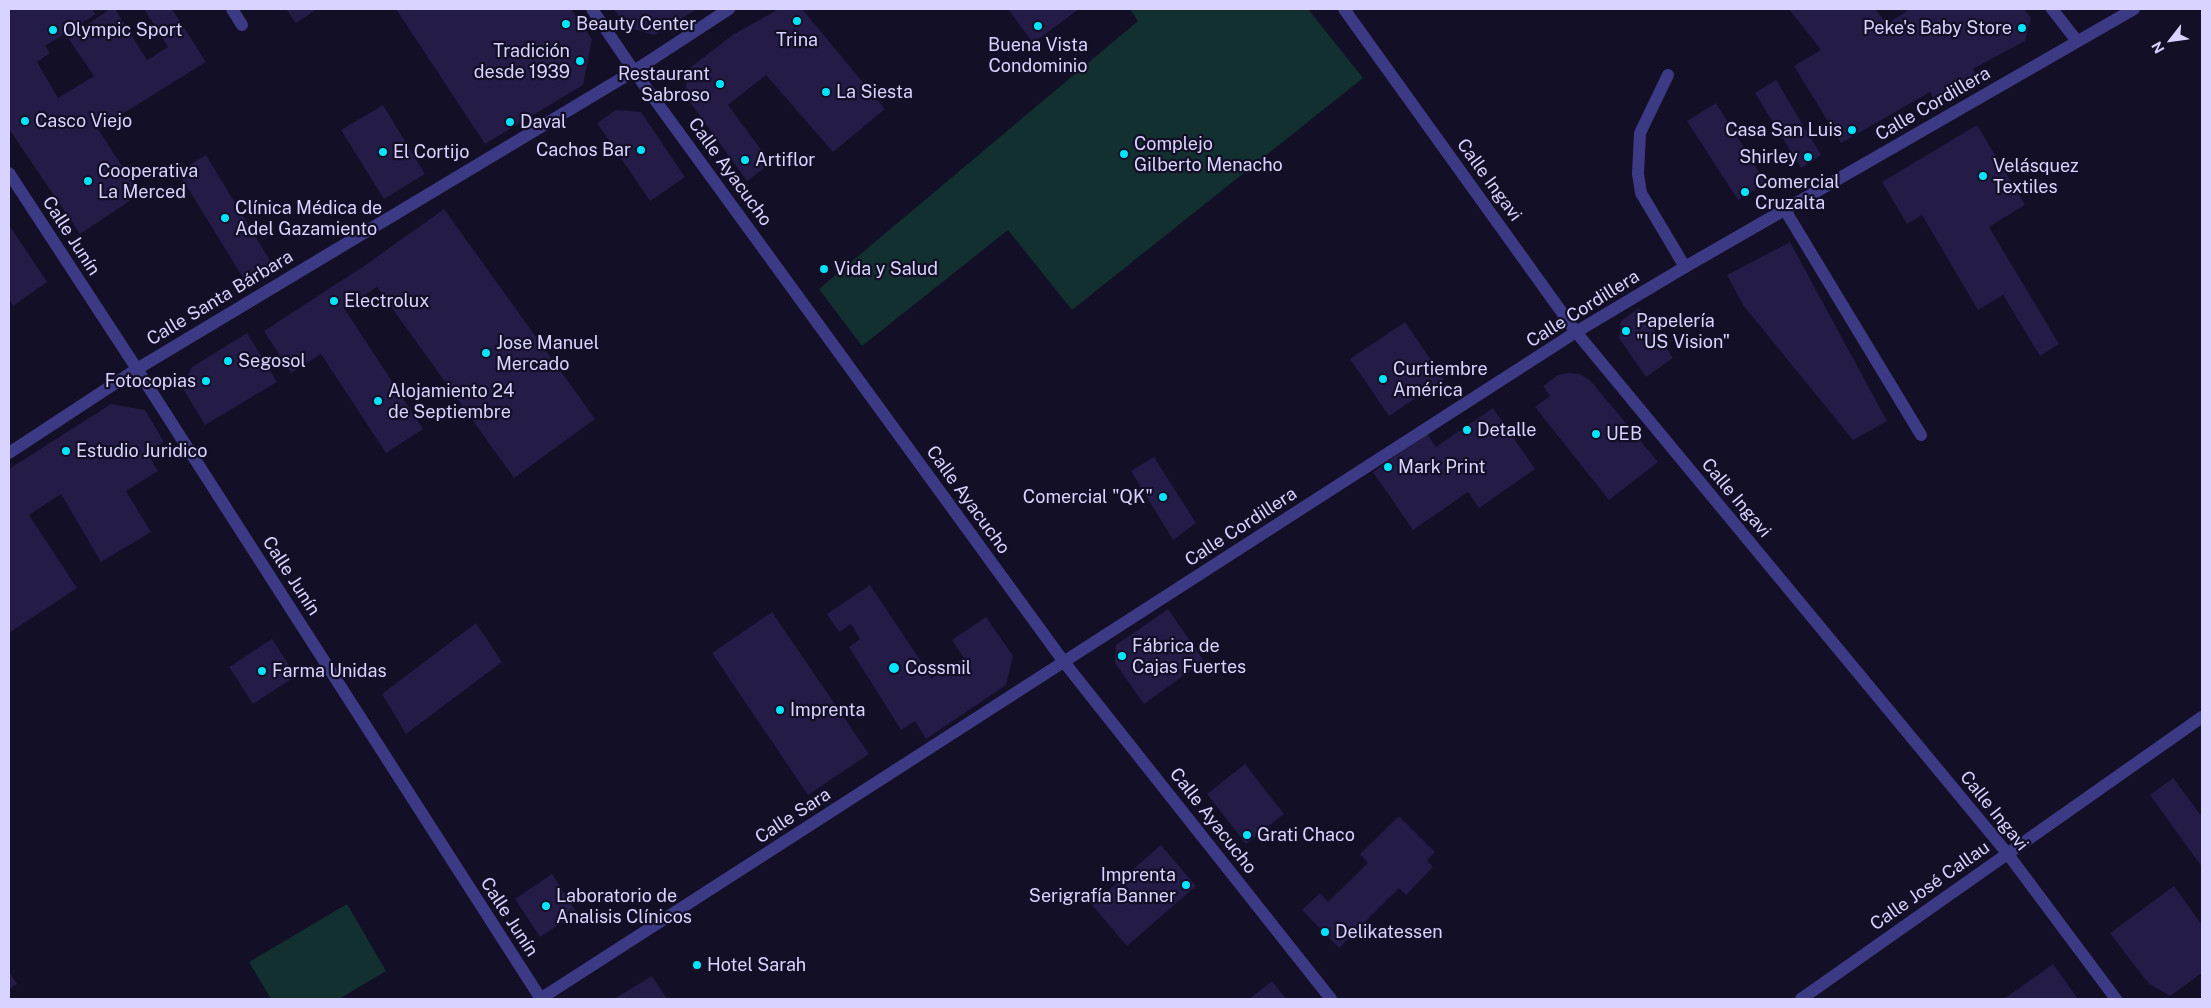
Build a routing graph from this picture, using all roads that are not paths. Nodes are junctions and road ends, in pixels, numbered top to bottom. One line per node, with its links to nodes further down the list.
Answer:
1 (232, 9): 7 (street)
2 (592, 9): 9 (street, Calle Ayacucho)
3 (729, 9): 9 (street, Calle Santa Bárbara)
4 (1344, 9): 14 (street, Calle Ingavi)
5 (2052, 9): 8 (street)
6 (2134, 9): 8 (street, Calle Cordillera)
7 (242, 26)
8 (2078, 42): 12 (street, Calle Cordillera)
9 (634, 70): 15 (street, Calle Santa Bárbara); 18 (street, Calle Ayacucho)
10 (1668, 75): 13 (street)
11 (9, 173): 15 (street, Calle Junín)
12 (1785, 210): 13 (street, Calle Cordillera); 16 (street)
13 (1685, 267): 14 (street, Calle Cordillera)
14 (1576, 332): 18 (street, Calle Cordillera); 20 (street, Calle Ingavi)
15 (137, 369): 17 (street, Calle Santa Bárbara); 21 (street, Calle Junín)
16 (1920, 435)
17 (9, 453)
18 (1064, 662): 21 (street, Calle Sara); 22 (street, Calle Ayacucho)
19 (2202, 717): 20 (street, Calle José Callau)
20 (2007, 853): 23 (street, Calle José Callau); 24 (street, Calle Ingavi)
21 (540, 999)
22 (1331, 999)
23 (1801, 999)
24 (2116, 999)

